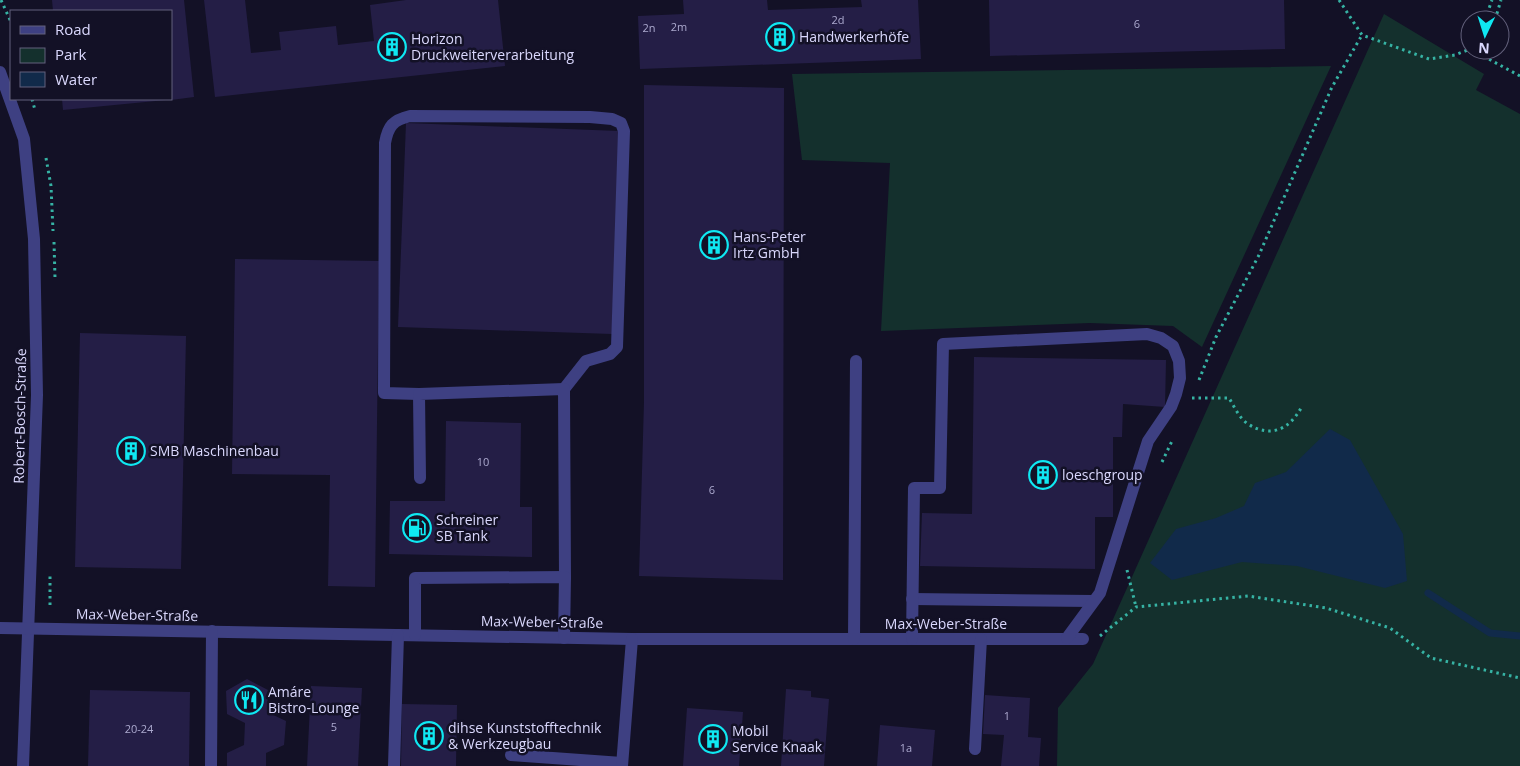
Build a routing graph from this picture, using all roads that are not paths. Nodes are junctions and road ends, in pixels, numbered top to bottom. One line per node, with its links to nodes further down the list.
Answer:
1 (0, 72): 2 (street, Robert-Bosch-Straße)
2 (10, 100)
3 (10, 100): 12 (street, Robert-Bosch-Straße)
4 (856, 361): 20 (street)
5 (564, 389): 6 (street); 6 (street); 8 (street)
6 (419, 394): 7 (street)
7 (420, 478)
8 (565, 577): 15 (street); 16 (street)
9 (912, 599): 10 (street); 10 (street); 21 (street)
10 (1093, 601): 17 (street)
11 (0, 628): 12 (street, Max-Weber-Straße)
12 (28, 628): 13 (street, Max-Weber-Straße); 26 (street, Robert-Bosch-Straße)
13 (212, 631): 14 (street, Max-Weber-Straße); 27 (street)
14 (398, 635): 15 (street, Max-Weber-Straße); 28 (street)
15 (415, 635): 16 (street, Max-Weber-Straße)
16 (564, 638): 19 (street, Max-Weber-Straße)
17 (1067, 638): 18 (street, Max-Weber-Straße); 22 (street, Max-Weber-Straße)
18 (1083, 638)
19 (632, 639): 20 (street, Max-Weber-Straße); 25 (street)
20 (854, 639): 21 (street, Max-Weber-Straße)
21 (912, 639): 22 (street, Max-Weber-Straße)
22 (981, 639): 23 (street)
23 (975, 749)
24 (512, 755): 25 (street)
25 (622, 765)
26 (23, 766)
27 (211, 766)
28 (394, 766)

